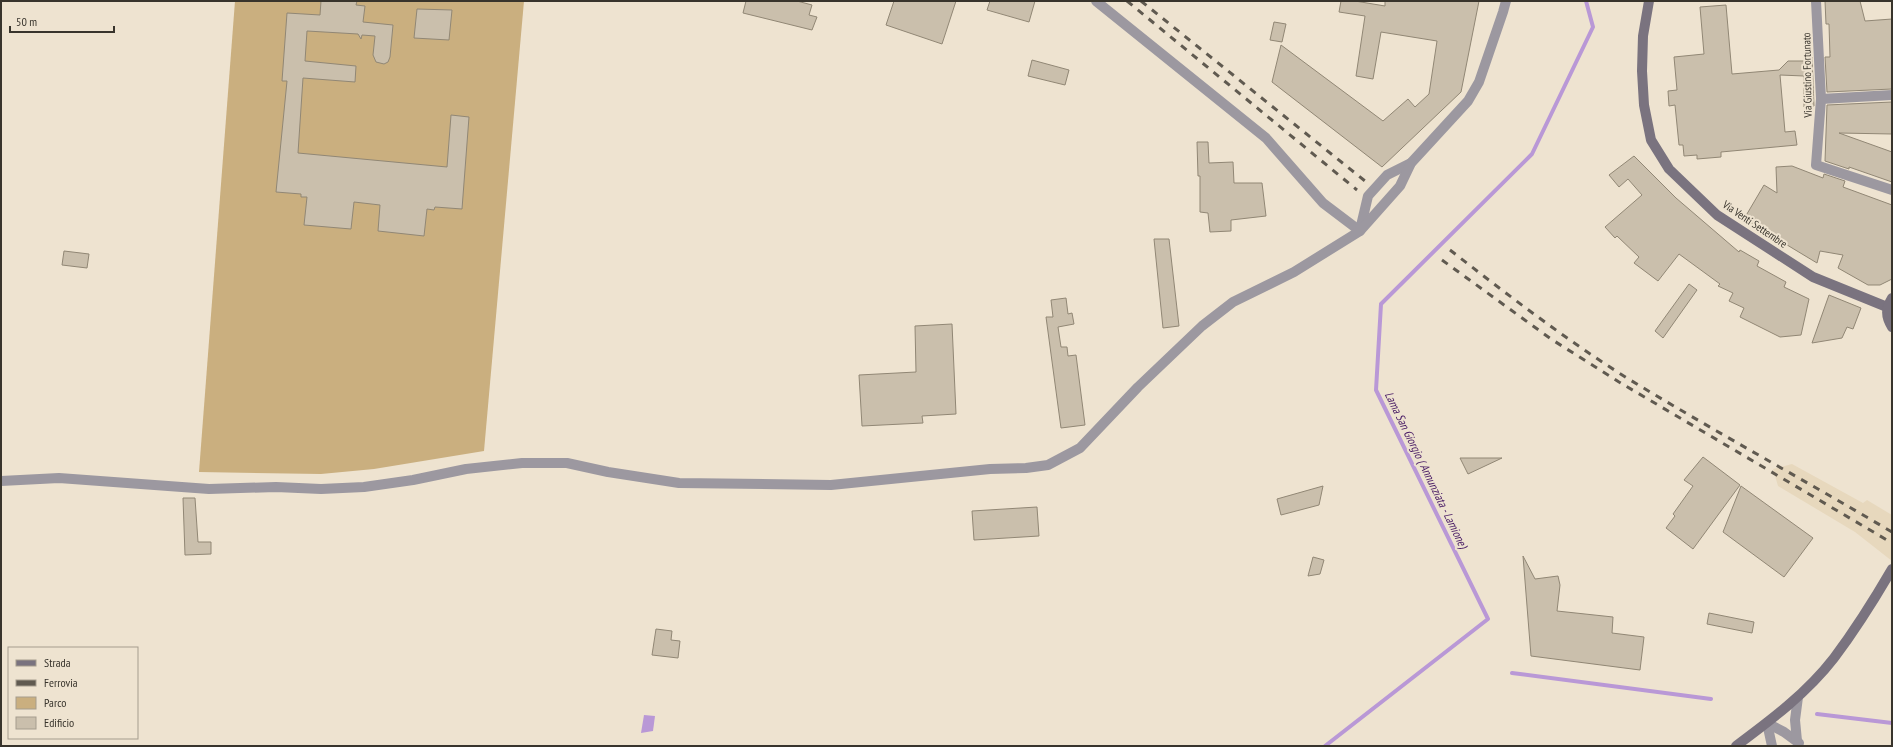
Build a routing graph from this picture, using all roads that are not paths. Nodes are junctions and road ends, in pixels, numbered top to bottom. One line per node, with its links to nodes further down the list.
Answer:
1 (1096, 1): 9 (street)
2 (1506, 1): 7 (street)
3 (1650, 1): 10 (main road, Via Venti Settembre)
4 (1816, 1): 6 (street, Via Giustino Fortunato)
5 (1892, 95): 6 (street)
6 (1822, 99): 8 (street, Via Giustino Fortunato)
7 (1411, 163): 9 (street); 9 (street)
8 (1892, 190)
9 (1360, 231): 12 (street)
10 (1890, 302): 11 (main road)
11 (1892, 327)
12 (1, 481)
13 (1892, 569): 14 (main road)
14 (1798, 697): 15 (main road); 16 (street)
15 (1767, 723): 16 (street); 17 (main road); 18 (street)
16 (1800, 744)
17 (1736, 746)
18 (1772, 746)

